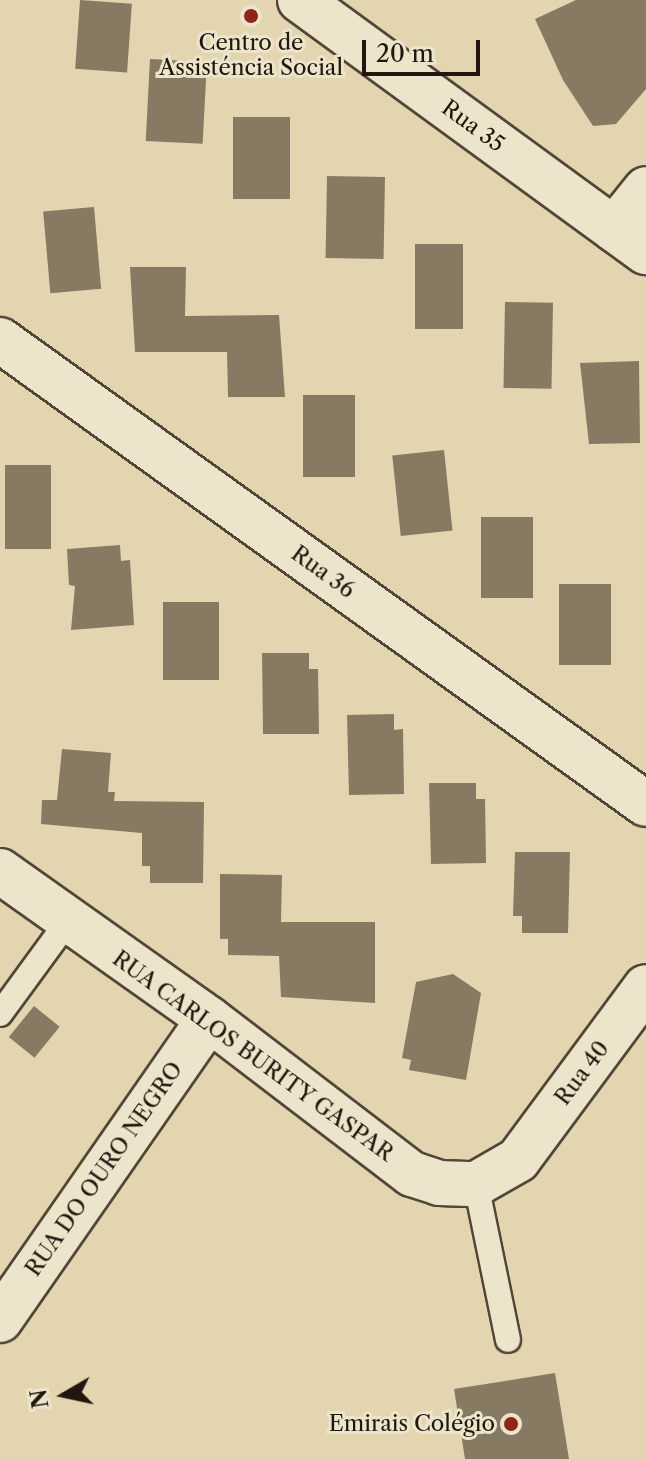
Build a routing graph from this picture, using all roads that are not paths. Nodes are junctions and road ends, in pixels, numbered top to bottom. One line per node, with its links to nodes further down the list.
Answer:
1 (300, 0): 3 (street, Rua 35)
2 (646, 189): 3 (street)
3 (630, 241)
4 (0, 340): 5 (street, Rua 36)
5 (646, 804)
6 (0, 871): 7 (street, RUA CARLOS BURITY GASPAR)
7 (68, 921): 9 (lane); 10 (street, RUA CARLOS BURITY GASPAR)
8 (646, 987): 11 (street, Rua 40)
9 (0, 1014)
10 (209, 1019): 11 (street, RUA CARLOS BURITY GASPAR); 12 (street, RUA DO OURO NEGRO)
11 (476, 1184): 13 (lane)
12 (0, 1320)
13 (508, 1340)

